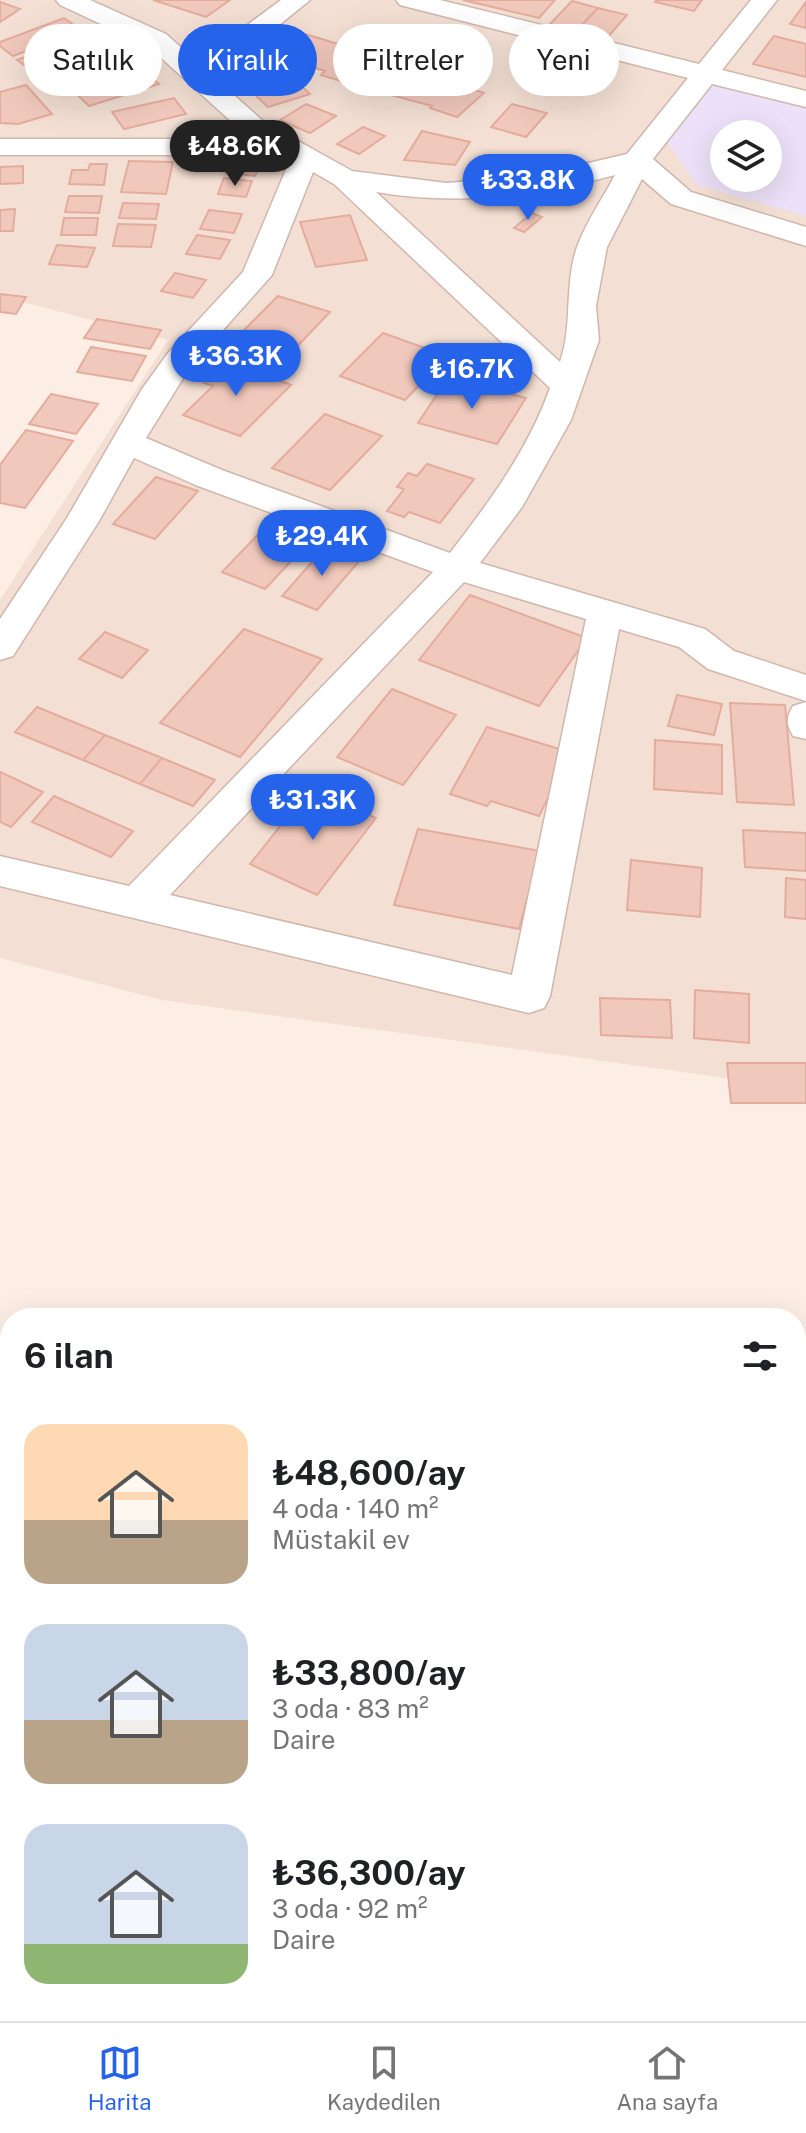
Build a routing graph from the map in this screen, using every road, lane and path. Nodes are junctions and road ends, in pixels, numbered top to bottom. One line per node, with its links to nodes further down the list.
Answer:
1 (69, 0): 6 (street)
2 (297, 0): 5 (street)
3 (409, 0): 7 (street)
4 (764, 0): 7 (street)
5 (265, 24)
6 (178, 60)
7 (702, 74): 9 (street); 13 (street)
8 (218, 96): 10 (street)
9 (806, 99)
10 (254, 128): 11 (street); 12 (street)
11 (0, 147)
12 (306, 155): 14 (street); 17 (street)
13 (637, 160): 14 (street); 15 (street); 16 (street)
14 (344, 178): 16 (street)
15 (806, 237)
16 (567, 386): 18 (street)
17 (129, 443): 18 (street); 20 (street)
18 (457, 568): 19 (street); 25 (street)
19 (605, 611): 21 (street); 25 (street)
20 (0, 647)
21 (806, 688)
22 (806, 715): 23 (street)
23 (806, 726)
24 (0, 871): 25 (street)
25 (137, 904)

